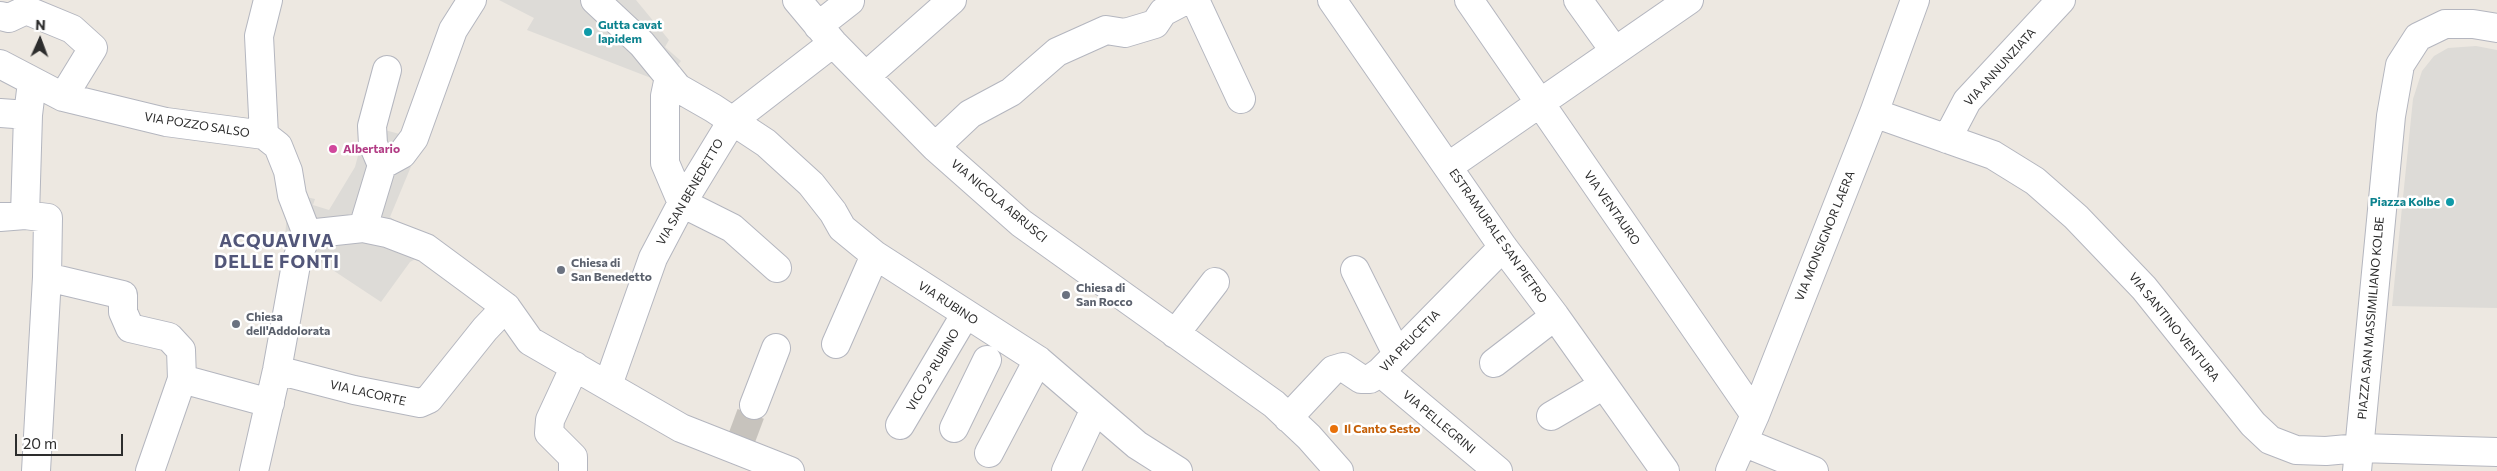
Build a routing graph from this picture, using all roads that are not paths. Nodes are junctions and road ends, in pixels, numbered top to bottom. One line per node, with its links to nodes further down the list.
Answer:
1 (268, 0): 31 (street)
2 (472, 0): 34 (street)
3 (595, 0): 22 (street, VIA RUBINO)
4 (797, 0): 17 (street, VIA NICOLA ABRUSCI)
5 (952, 0): 21 (street)
6 (1186, 0): 33 (street)
7 (1195, 0): 25 (street)
8 (1332, 0): 35 (street, ESTRAMURALE SAN PIETRO)
9 (1469, 0): 26 (street, VIA VENTAURO)
10 (1578, 0): 18 (street)
11 (1689, 0): 18 (street)
12 (1915, 0): 28 (street, VIA MONSIGNOR LAERA)
13 (2061, 0): 32 (street, VIA ANNUNZIATA)
14 (850, 1): 17 (street, VIA SAN BENEDETTO)
15 (0, 16): 24 (street)
16 (2497, 28): 72 (street, PIAZZA SAN MASSIMILIANO KOLBE)
17 (825, 34): 21 (street, VIA NICOLA ABRUSCI); 30 (street, VIA SAN BENEDETTO)
18 (1614, 50): 26 (street)
19 (0, 64): 23 (street, VIA POZZO SALSO)
20 (387, 70): 34 (street)
21 (866, 76): 33 (street, VIA NICOLA ABRUSCI)
22 (669, 77): 30 (street, VIA RUBINO); 36 (street)
23 (32, 82): 24 (street, VIA POZZO SALSO); 29 (street)
24 (62, 98): 31 (street, VIA POZZO SALSO)
25 (1242, 99)
26 (1539, 102): 35 (street); 64 (street, VIA VENTAURO)
27 (0, 113): 29 (street)
28 (1874, 113): 32 (street, VIA SANTINO VENTURA); 64 (street, VIA MONSIGNOR LAERA)
29 (28, 115): 37 (street)
30 (732, 121): 36 (street, VIA SAN BENEDETTO); 41 (street, VIA RUBINO)
31 (264, 135): 39 (street, VIA POZZO SALSO)
32 (1947, 139): 72 (street, VIA SANTINO VENTURA)
33 (934, 147): 49 (street, VIA NICOLA ABRUSCI)
34 (382, 165): 38 (street)
35 (1449, 166): 40 (street, ESTRAMURALE SAN PIETRO)
36 (682, 203): 42 (street); 59 (street, VIA SAN BENEDETTO)
37 (12, 216): 44 (street)
38 (363, 228): 39 (street); 46 (street)
39 (306, 234): 57 (street)
40 (1503, 247): 48 (street, ESTRAMURALE SAN PIETRO); 54 (street, VIA PEUCETIA)
41 (875, 255): 47 (street, VIA RUBINO); 50 (street)
42 (777, 268)
43 (1355, 270): 54 (street)
44 (47, 277): 58 (street); 73 (street)
45 (1215, 282): 49 (street)
46 (506, 307): 56 (street); 57 (street, VIA LACORTE)
47 (965, 315): 51 (street, VIA RUBINO); 67 (street, VICO 2° RUBINO)
48 (1555, 316): 55 (street); 60 (street, ESTRAMURALE SAN PIETRO)
49 (1174, 334): 66 (street, VIA NICOLA ABRUSCI)
50 (836, 344)
51 (993, 347): 53 (street, VIA RUBINO); 68 (street)
52 (776, 348): 62 (street)
53 (1038, 360): 63 (street, VIA RUBINO); 71 (street)
54 (1389, 363): 66 (street, VIA PEUCETIA); 81 (street, VIA PELLEGRINI)
55 (1494, 363)
56 (575, 366): 59 (street); 76 (street)
57 (277, 370): 61 (street)
58 (182, 379): 61 (street); 74 (street)
59 (608, 385): 77 (street)
60 (1604, 385): 65 (street); 82 (street, ESTRAMURALE SAN PIETRO)
61 (270, 403): 75 (street)
62 (754, 405)
63 (1094, 411): 78 (street); 79 (street, VIA RUBINO)
64 (1755, 415): 69 (street, VIA MONSIGNOR LAERA)
65 (1551, 416)
66 (1288, 418): 80 (street, VIA NICOLA ABRUSCI)
67 (900, 425)
68 (954, 428)
69 (1743, 442): 83 (street, VIA MONSIGNOR LAERA); 84 (street)
70 (2497, 452): 72 (street, VIA SANTINO VENTURA)
71 (988, 453)
72 (2358, 460)
73 (36, 471)
74 (150, 471)
75 (254, 471)
76 (573, 471)
77 (790, 471)
78 (1066, 471)
79 (1178, 471)
80 (1339, 471)
81 (1498, 471)
82 (1665, 471)
83 (1730, 471)
84 (1814, 471)

